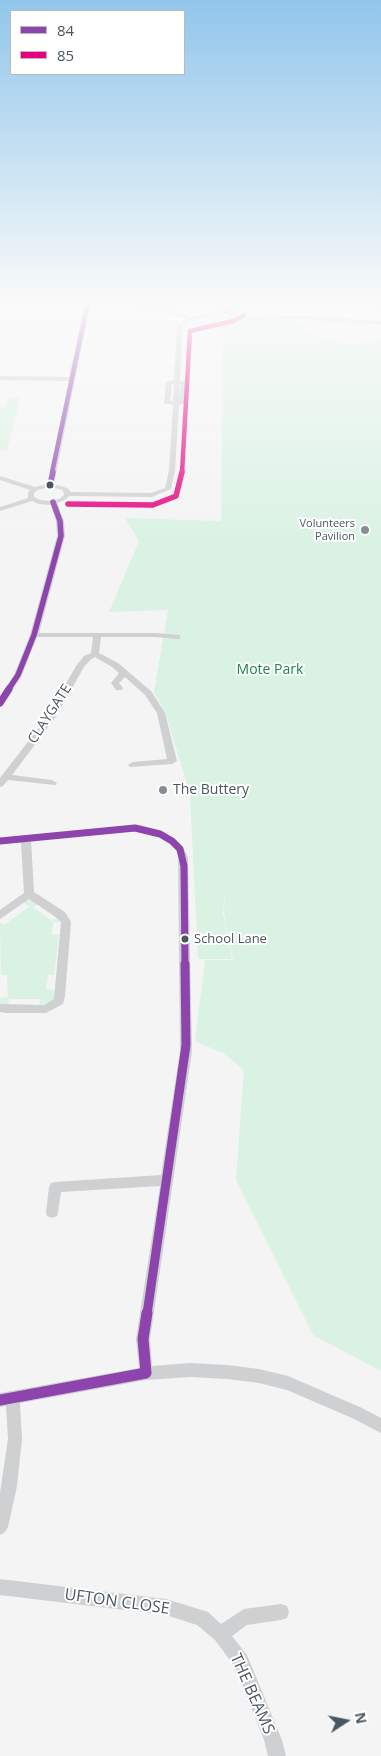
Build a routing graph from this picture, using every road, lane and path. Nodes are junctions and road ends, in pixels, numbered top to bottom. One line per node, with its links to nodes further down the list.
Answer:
1 (71, 384): 4 (street)
2 (177, 384): 6 (street)
3 (0, 478): 5 (street)
4 (50, 485): 5 (street); 6 (street)
5 (35, 489): 7 (street)
6 (68, 494): 8 (street)
7 (32, 499): 8 (street); 9 (street)
8 (53, 502): 11 (street)
9 (0, 508)
10 (98, 634): 11 (street); 12 (street); 13 (street)
11 (34, 635): 16 (street)
12 (177, 637)
13 (95, 654): 14 (street); 18 (street, CLAYGATE)
14 (124, 673): 15 (street); 17 (street)
15 (118, 688)
16 (0, 703)
17 (133, 764)
18 (3, 780): 19 (street, CLAYGATE)
19 (52, 783)
20 (26, 838): 21 (street); 22 (street); 25 (street)
21 (0, 840)
22 (29, 894): 23 (street); 24 (street)
23 (0, 915)
24 (0, 1008)
25 (166, 1180): 26 (street); 27 (street)
26 (52, 1212)
27 (146, 1373): 28 (street); 29 (street)
28 (7, 1400): 30 (street)
29 (381, 1426)
30 (0, 1527)
31 (0, 1588): 33 (street, UFTON CLOSE)
32 (281, 1612): 33 (street)
33 (221, 1634): 34 (street, THE BEAMS)
34 (276, 1756)

